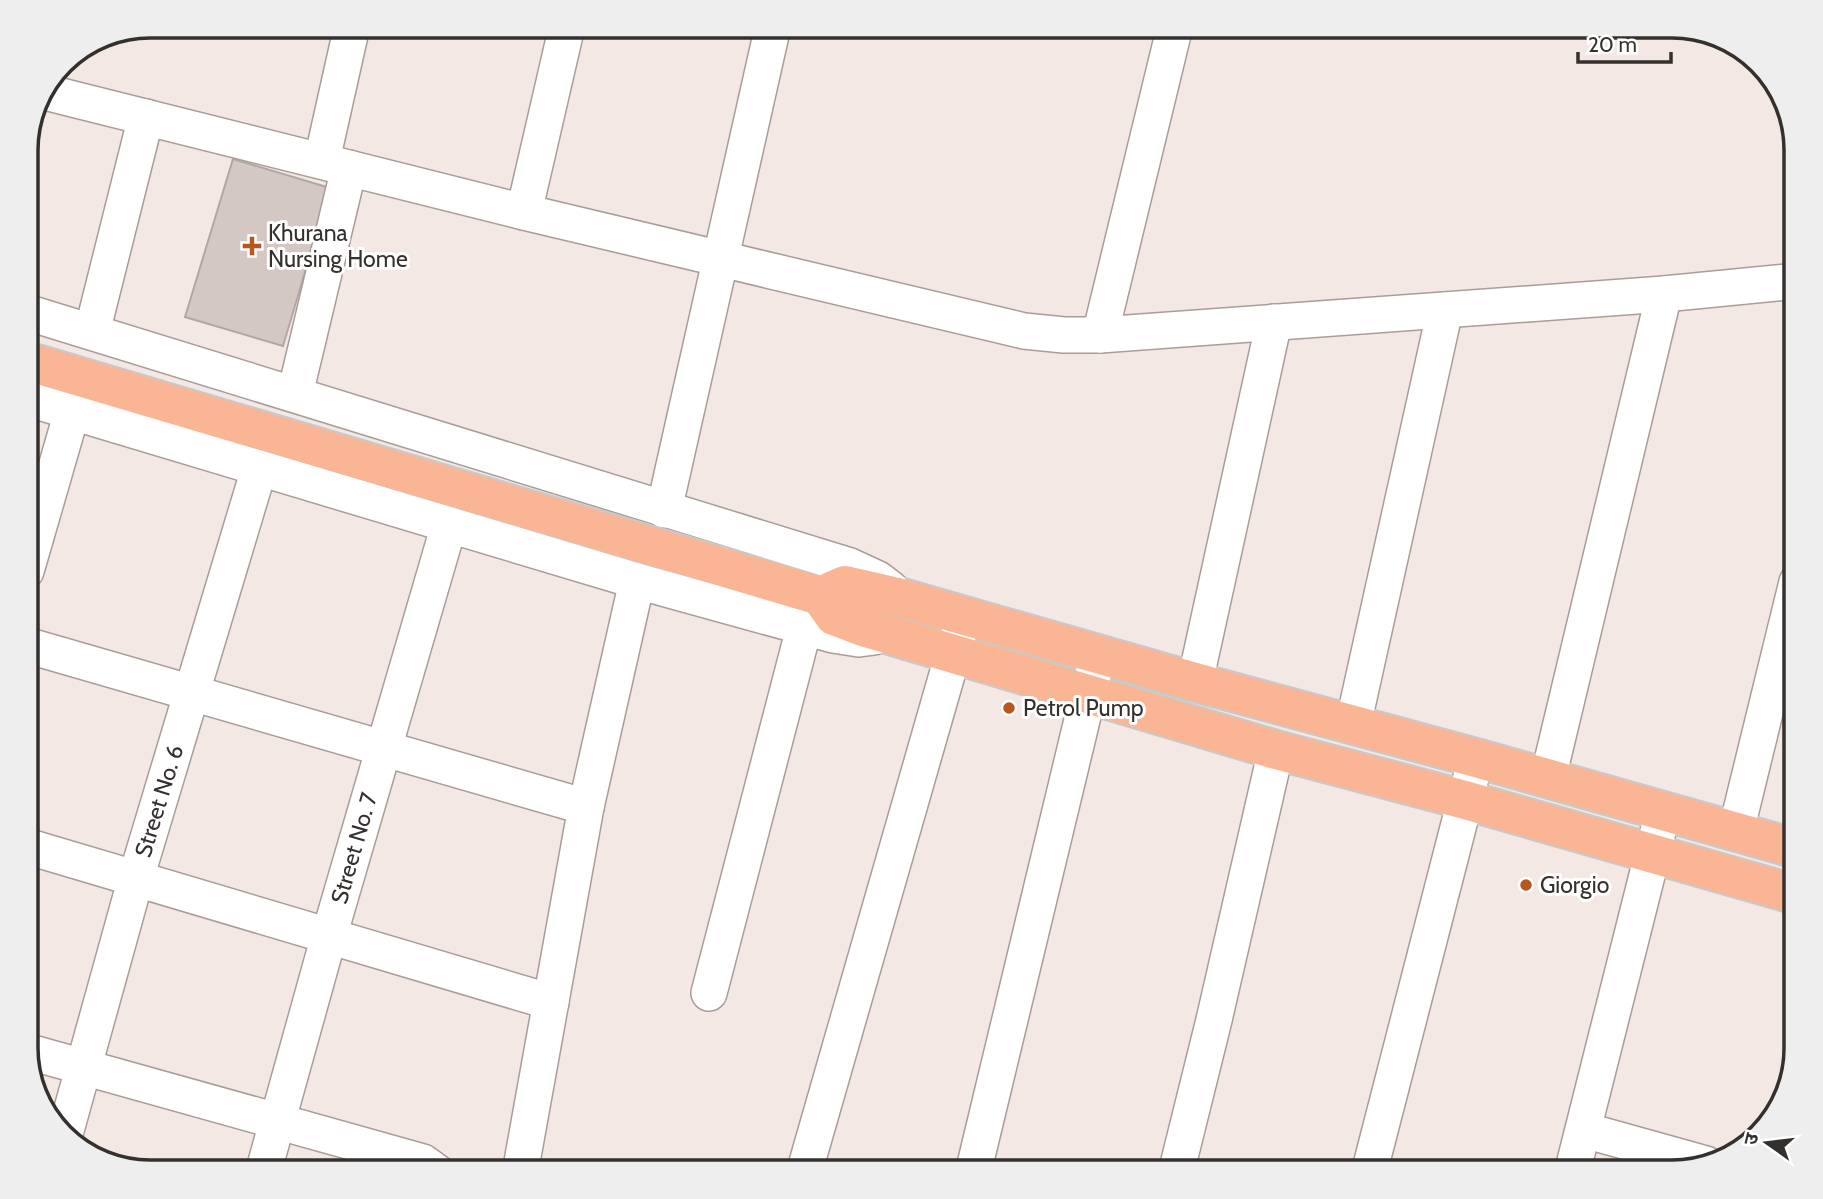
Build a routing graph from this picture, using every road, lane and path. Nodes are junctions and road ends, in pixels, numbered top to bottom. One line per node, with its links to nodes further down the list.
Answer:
1 (351, 38): 7 (street)
2 (564, 38): 8 (street)
3 (770, 38): 9 (street)
4 (1172, 38): 16 (street)
5 (54, 94): 6 (street)
6 (146, 117): 7 (street); 15 (street)
7 (336, 164): 8 (street); 18 (street)
8 (524, 212): 9 (street)
9 (722, 260): 16 (street); 22 (street)
10 (1784, 282): 11 (street)
11 (1664, 294): 12 (street); 40 (street)
12 (1446, 310): 14 (street); 36 (street)
13 (39, 316): 15 (street)
14 (1274, 322): 16 (street); 33 (street)
15 (92, 332): 18 (street)
16 (1100, 335)
17 (39, 365): 27 (main road)
18 (295, 394): 22 (street)
19 (39, 402): 20 (street)
20 (72, 412): 21 (street); 24 (street)
21 (259, 469): 23 (street); 34 (street, Street No. 6)
22 (664, 510): 26 (street)
23 (449, 525): 25 (street); 37 (street, Street No. 7)
24 (39, 526)
25 (636, 581): 27 (street); 42 (street)
26 (902, 598): 27 (main road); 28 (main road)
27 (805, 604): 31 (main road); 51 (street)
28 (964, 616): 31 (street); 32 (main road)
29 (1784, 635): 44 (street)
30 (39, 649): 34 (street)
31 (953, 652): 35 (main road); 62 (street)
32 (1097, 655): 33 (main road); 35 (street)
33 (1195, 682): 36 (main road)
34 (192, 692): 37 (street); 48 (street, Street No. 6)
35 (1087, 695): 38 (main road); 63 (street)
36 (1353, 725): 39 (main road)
37 (383, 748): 42 (street); 50 (street, Street No. 7)
38 (1276, 750): 41 (main road); 64 (street)
39 (1476, 758): 40 (main road); 41 (street)
40 (1548, 778): 43 (main road)
41 (1465, 800): 47 (main road); 65 (street)
42 (586, 807): 52 (street)
43 (1663, 812): 44 (main road); 47 (street)
44 (1736, 831): 45 (main road)
45 (1784, 845)
46 (39, 850): 48 (street)
47 (1652, 854): 49 (main road); 57 (street)
48 (136, 878): 50 (street); 54 (street, Street No. 6)
49 (1784, 891)
50 (329, 936): 52 (street); 55 (street, Street No. 7)
51 (709, 993)
52 (551, 1002): 61 (street)
53 (39, 1055): 54 (street)
54 (83, 1068): 55 (street); 56 (street, Street No. 6)
55 (279, 1121): 59 (street, Street No. 7); 60 (street)
56 (68, 1124)
57 (1584, 1130): 58 (street); 66 (street)
58 (1690, 1159)
59 (267, 1160)
60 (417, 1160)
61 (522, 1160)
62 (808, 1160)
63 (976, 1160)
64 (1179, 1160)
65 (1371, 1160)
66 (1576, 1160)

